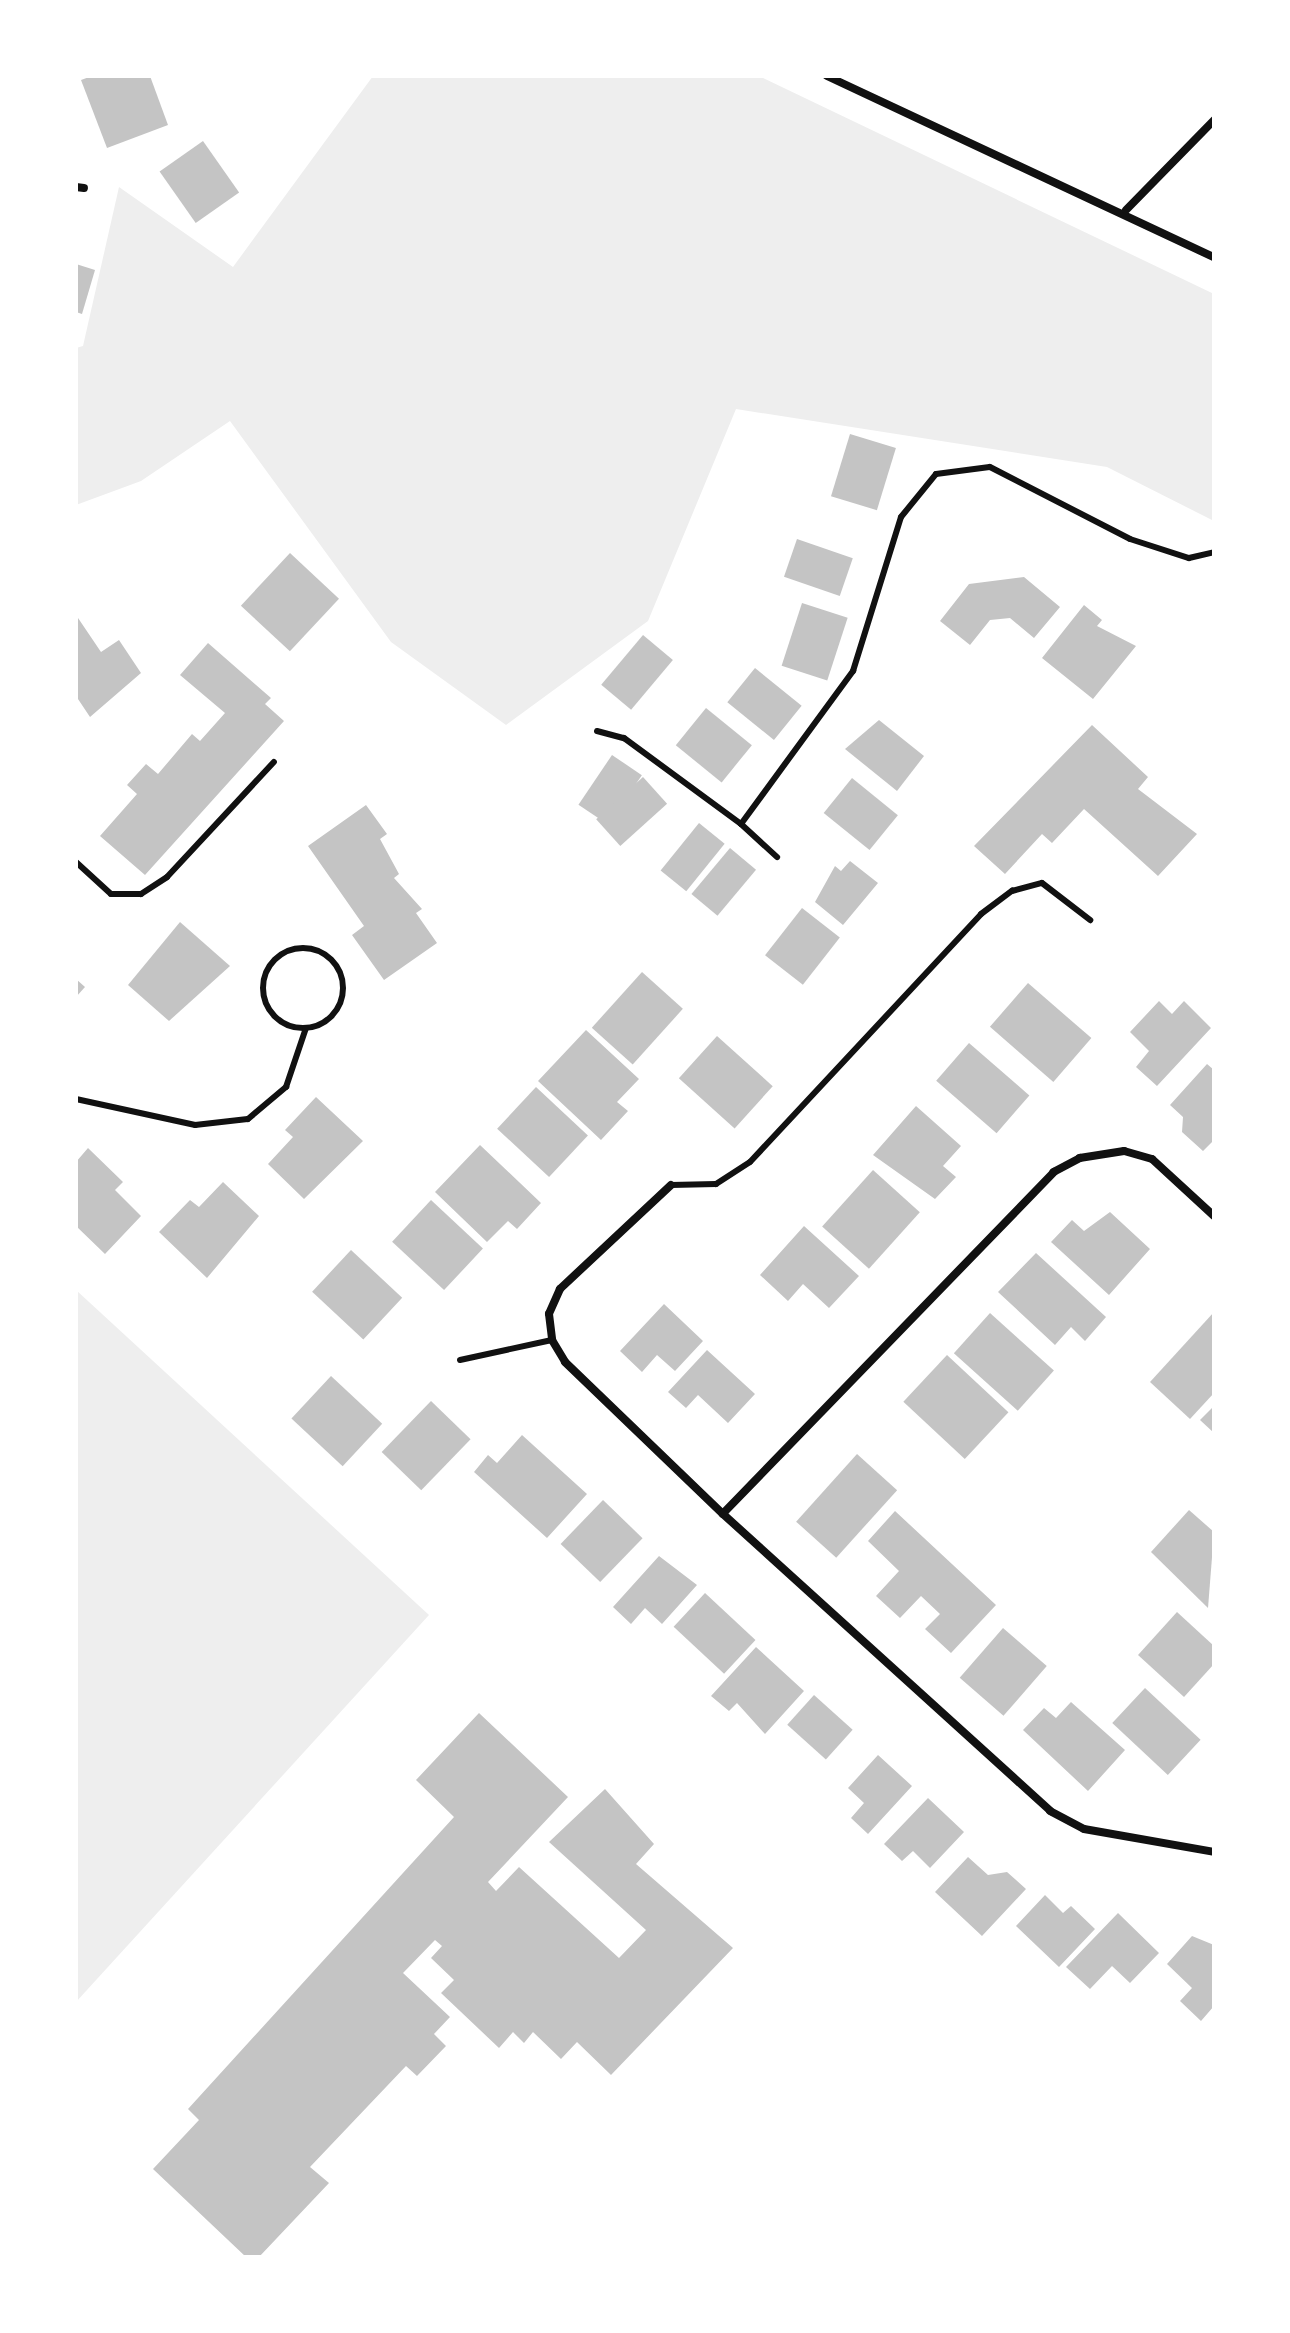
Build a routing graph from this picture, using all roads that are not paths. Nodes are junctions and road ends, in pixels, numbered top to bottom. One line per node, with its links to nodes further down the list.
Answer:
1 (827, 76): 3 (street)
2 (1214, 120): 3 (street)
3 (1126, 210): 4 (street)
4 (1214, 257)
5 (1214, 552): 8 (lane)
6 (597, 731): 8 (lane)
7 (274, 762): 10 (lane)
8 (741, 824): 9 (lane)
9 (777, 857)
10 (76, 862)
11 (1090, 920): 14 (lane)
12 (306, 1028): 12 (lane); 13 (lane)
13 (76, 1099)
14 (671, 1185): 16 (street)
15 (1214, 1216): 18 (street)
16 (552, 1340): 17 (lane); 18 (street)
17 (460, 1360)
18 (723, 1514): 19 (street)
19 (1214, 1852)

